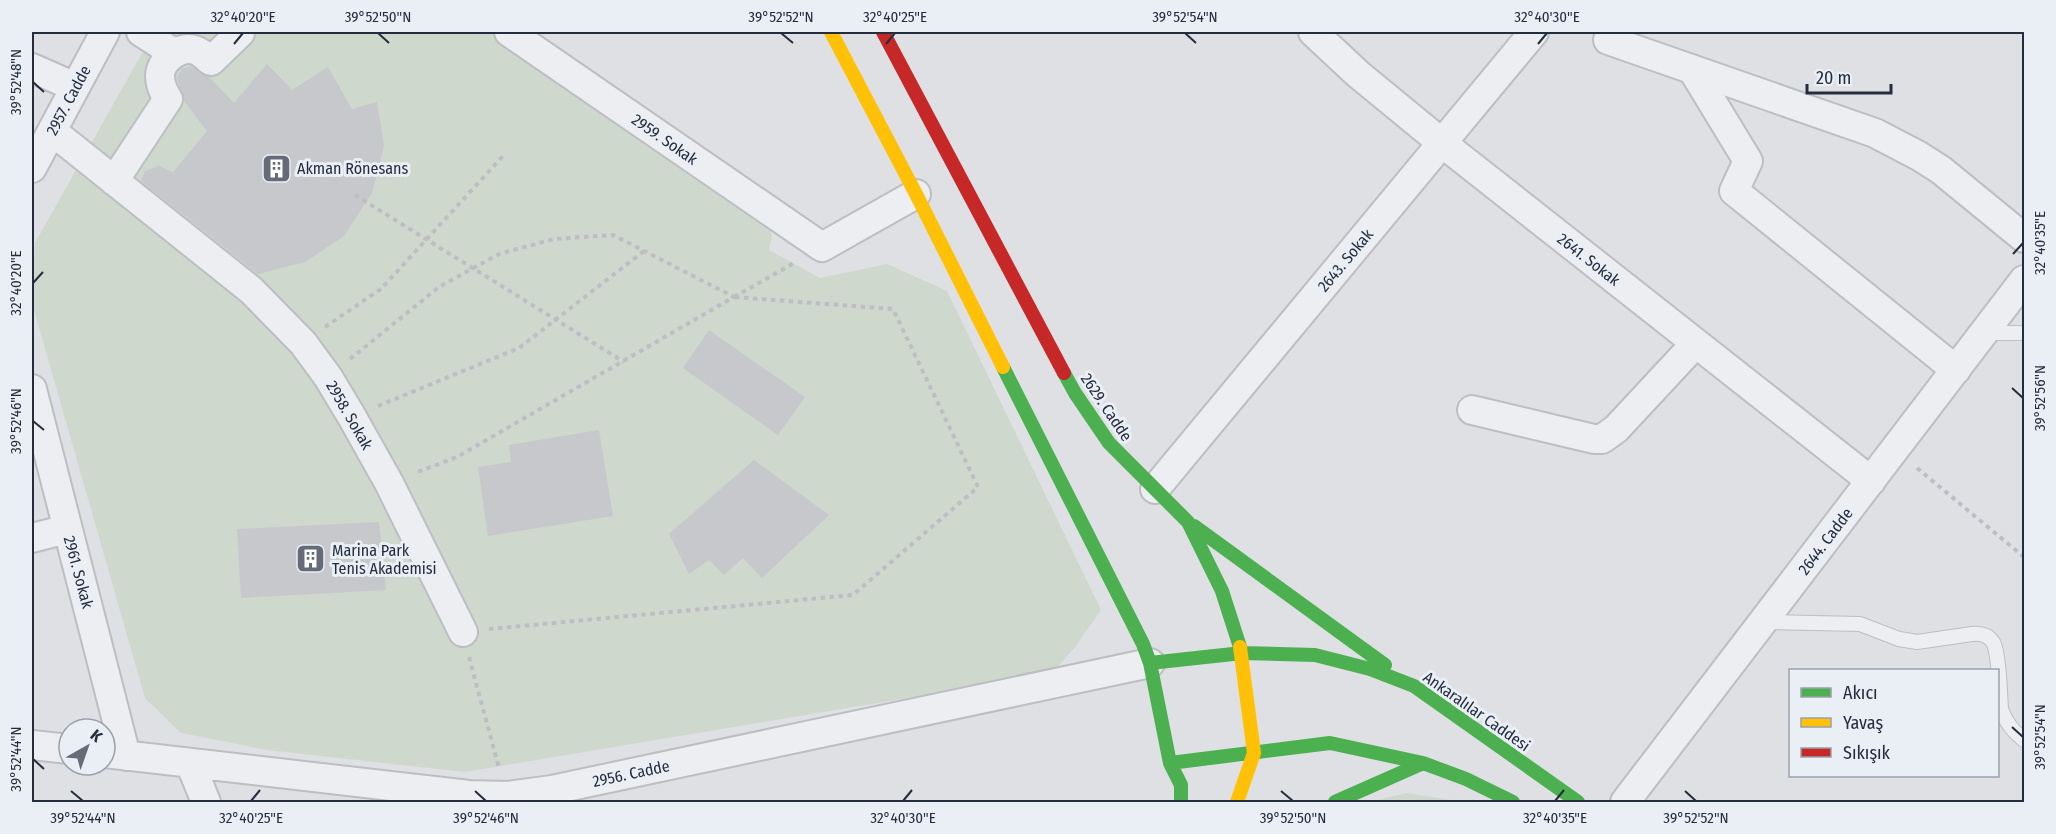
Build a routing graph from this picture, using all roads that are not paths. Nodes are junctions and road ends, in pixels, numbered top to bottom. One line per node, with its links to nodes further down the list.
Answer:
1 (105, 32): 13 (street, 2957. Cadde)
2 (141, 32): 10 (street)
3 (508, 32): 18 (street, 2959. Sokak)
4 (831, 32): 18 (main road)
5 (883, 32): 28 (main road, 2629. Cadde)
6 (1313, 32): 15 (street, 2641. Sokak)
7 (1534, 32): 15 (street, 2643. Sokak)
8 (240, 33): 10 (street)
9 (1608, 40): 12 (street)
10 (174, 53): 17 (street)
11 (32, 69): 13 (street)
12 (1692, 69): 19 (street); 24 (street)
13 (75, 87): 14 (street, 2957. Cadde)
14 (52, 131): 16 (street, 2957. Cadde); 17 (street, 2958. Sokak)
15 (1442, 143): 23 (street, 2641. Sokak); 28 (street, 2643. Sokak)
16 (32, 168)
17 (114, 181): 33 (street, 2958. Sokak)
18 (916, 194): 35 (main road)
19 (2025, 238)
20 (2025, 280): 21 (street, 2644. Cadde)
21 (1984, 333): 22 (lane); 24 (street, 2644. Cadde)
22 (2025, 333)
23 (1696, 343): 26 (street); 27 (street, 2641. Sokak)
24 (1956, 370): 27 (street, 2644. Cadde)
25 (32, 395): 30 (street, 2961. Sokak)
26 (1472, 410)
27 (1871, 481): 32 (street, 2644. Cadde)
28 (1155, 489): 29 (main road, 2629. Cadde)
29 (1188, 522): 34 (main road, 2629. Cadde); 37 (main road)
30 (68, 529): 31 (street); 39 (street, 2961. Sokak)
31 (32, 538)
32 (1763, 622): 36 (lane); 56 (street, 2644. Cadde)
33 (463, 632)
34 (1242, 653): 35 (main road, Ankaralılar Caddesi); 37 (main road, Ankaralılar Caddesi); 43 (main road, 2629. Cadde)
35 (1150, 663): 46 (main road); 48 (street, 2956. Cadde)
36 (1997, 669)
37 (1414, 686): 55 (main road, Ankaralılar Caddesi)
38 (1999, 689): 40 (lane)
39 (108, 717)
40 (2025, 740)
41 (32, 745): 42 (street)
42 (57, 748)
43 (1254, 753): 46 (main road); 47 (main road); 52 (main road, 2629. Cadde)
44 (117, 755): 45 (street, 2956. Cadde)
45 (190, 763): 49 (street, 2956. Cadde); 50 (street)
46 (1170, 763): 51 (main road)
47 (1423, 763): 53 (main road); 54 (main road)
48 (553, 796): 49 (street, 2956. Cadde)
49 (516, 798)
50 (206, 802)
51 (1181, 802)
52 (1237, 802)
53 (1335, 802)
54 (1513, 802)
55 (1578, 802)
56 (1625, 802)

